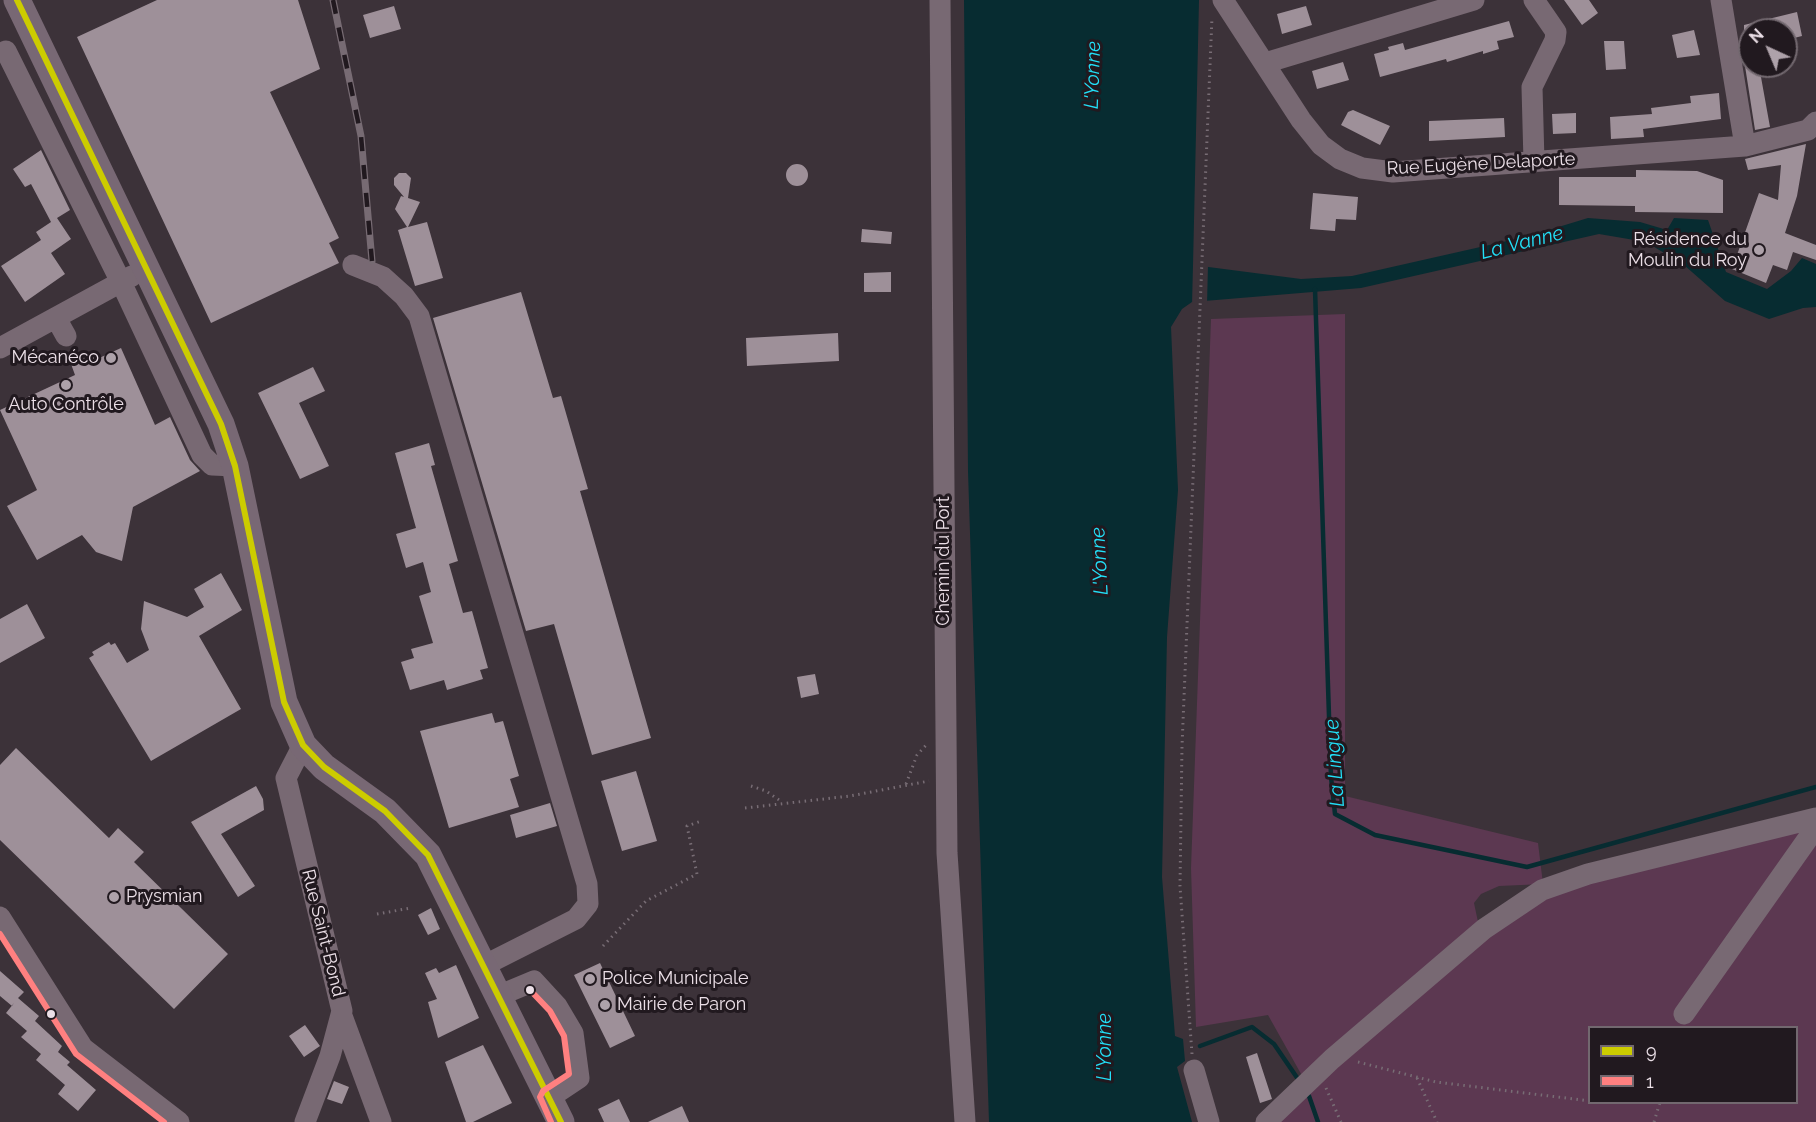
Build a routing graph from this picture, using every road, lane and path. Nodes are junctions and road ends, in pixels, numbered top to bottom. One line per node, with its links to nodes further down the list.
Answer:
1 (17, 0): 8 (main road)
2 (940, 0): 18 (street, Chemin du Port)
3 (1223, 0): 9 (street, Rue Eugène Delaporte)
4 (1474, 0): 9 (street)
5 (1534, 0): 12 (street)
6 (1721, 0): 11 (street)
7 (1212, 19): 37 (path)
8 (42, 53): 14 (main road); 15 (street)
9 (1265, 63): 12 (street, Rue Eugène Delaporte)
10 (1816, 122): 11 (street, Rue Eugène Delaporte)
11 (1745, 146): 12 (street, Rue Eugène Delaporte)
12 (1534, 162)
13 (353, 265): 32 (street)
14 (146, 268): 15 (street); 17 (main road)
15 (121, 282): 16 (street); 17 (street)
16 (0, 348)
17 (235, 466): 19 (main road)
18 (945, 733): 20 (street, Chemin du Port); 21 (path)
19 (303, 745): 32 (main road); 35 (street, Rue Saint-Bond)
20 (946, 777): 21 (path); 46 (street, Chemin du Port)
21 (906, 784): 23 (path)
22 (751, 786): 23 (path)
23 (782, 802): 24 (path)
24 (746, 807)
25 (1816, 818): 36 (street)
26 (701, 821): 31 (path)
27 (1816, 827): 34 (street)
28 (411, 908): 29 (path)
29 (377, 914)
30 (0, 917): 43 (street)
31 (603, 946)
32 (483, 966): 33 (main road)
33 (498, 996): 42 (main road); 42 (street)
34 (1684, 1014)
35 (342, 1016): 44 (street, Rue Saint-Bond); 45 (street)
36 (1336, 1056): 38 (street); 39 (path)
37 (1193, 1064): 47 (street)
38 (1319, 1073): 48 (street); 49 (path)
39 (1417, 1078): 40 (path); 50 (path)
40 (1588, 1101)
41 (1659, 1104): 51 (path)
42 (555, 1110)
43 (179, 1122)
44 (305, 1122)
45 (381, 1122)
46 (965, 1122)
47 (1209, 1122)
48 (1266, 1122)
49 (1341, 1122)
50 (1437, 1122)
51 (1654, 1122)

